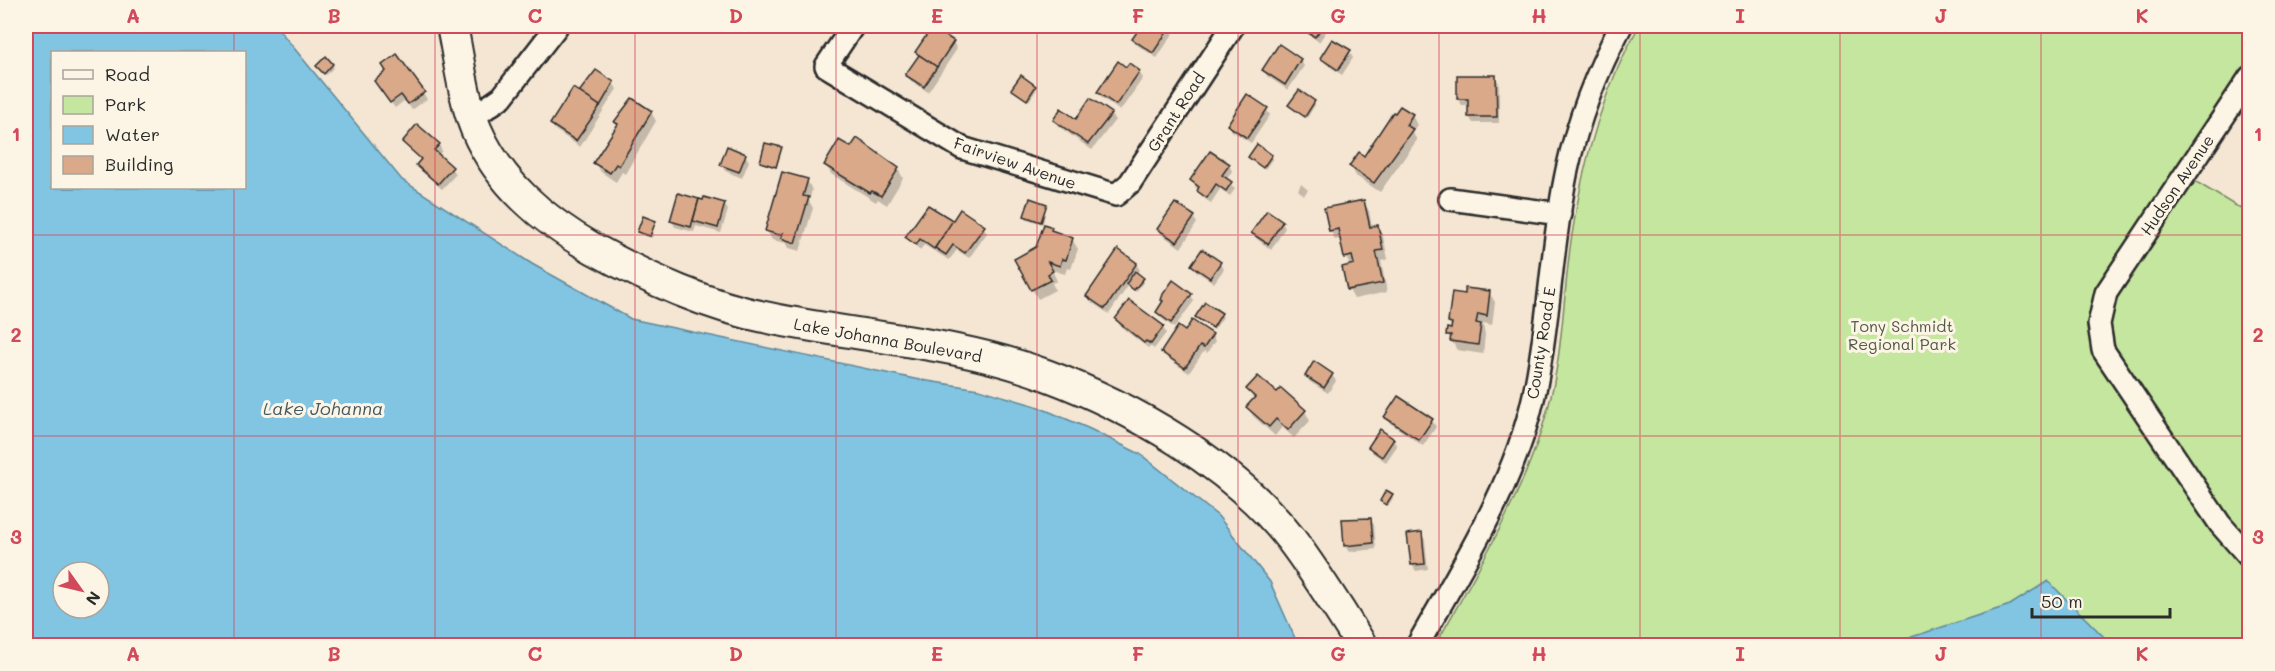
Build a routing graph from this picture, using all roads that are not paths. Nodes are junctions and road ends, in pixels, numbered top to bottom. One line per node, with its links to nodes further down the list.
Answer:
1 (452, 26): 7 (street, Lake Johanna Boulevard)
2 (557, 26): 7 (street)
3 (853, 26): 8 (street, Fairview Avenue)
4 (1233, 26): 8 (street, Grant Road)
5 (1621, 26): 10 (street, County Road E)
6 (2250, 77): 11 (street, Hudson Avenue)
7 (472, 118): 12 (street, Lake Johanna Boulevard)
8 (1116, 195)
9 (1450, 200): 10 (street)
10 (1560, 214): 13 (street, County Road E)
11 (2250, 558)
12 (1362, 645)
13 (1417, 645)

